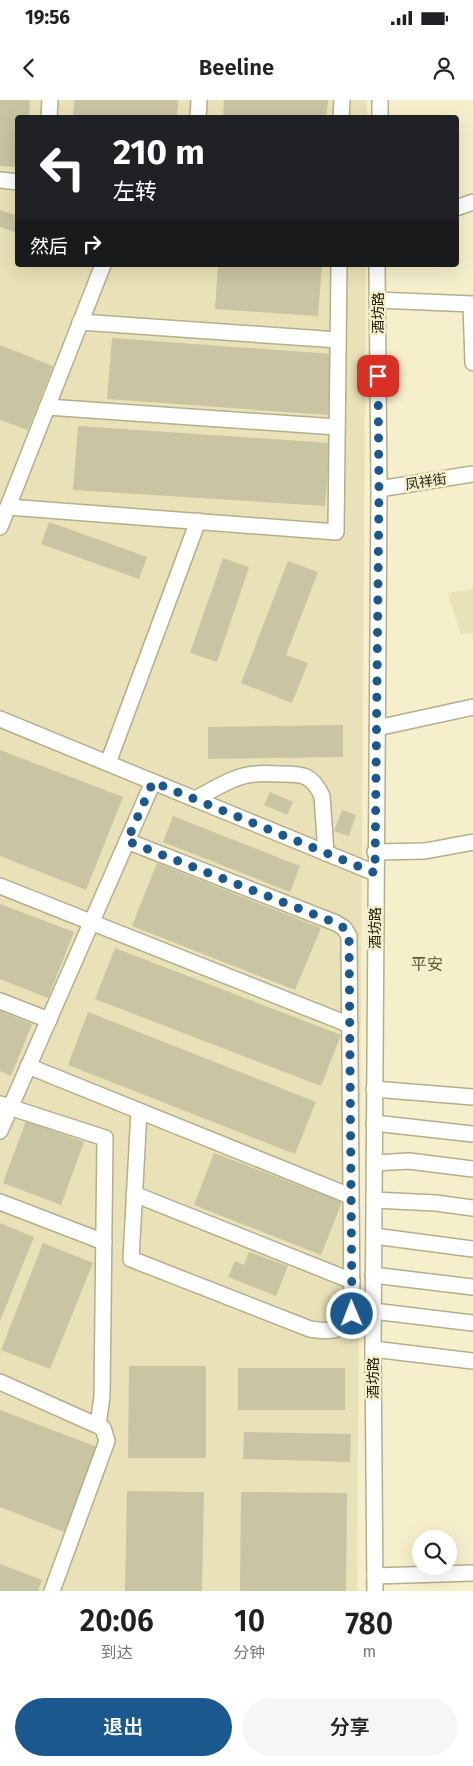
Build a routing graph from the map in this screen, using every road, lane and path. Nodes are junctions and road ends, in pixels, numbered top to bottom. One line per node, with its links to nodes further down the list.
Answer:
1 (50, 100): 5 (street)
2 (199, 100): 6 (street)
3 (342, 100): 7 (street)
4 (380, 100): 8 (street)
5 (49, 115)
6 (198, 115)
7 (341, 115)
8 (380, 115)
9 (0, 180): 10 (street)
10 (15, 182)
11 (473, 202): 12 (street)
12 (459, 207)
13 (101, 267): 18 (street)
14 (339, 267): 19 (street)
15 (377, 267): 16 (street, 酒坊路)
16 (378, 300): 17 (street); 24 (street, 酒坊路)
17 (472, 304): 20 (street)
18 (80, 322): 19 (street); 21 (street)
19 (338, 340): 22 (street)
20 (473, 363)
21 (47, 407): 22 (street); 25 (street)
22 (337, 427): 26 (street)
23 (473, 474): 24 (street, 凤祥街)
24 (379, 490): 30 (street, 酒坊路)
25 (8, 508): 26 (street); 27 (street)
26 (198, 522): 31 (street)
27 (0, 527)
28 (473, 707): 30 (street)
29 (0, 719): 31 (street)
30 (377, 728): 36 (street, 酒坊路)
31 (108, 763): 32 (street)
32 (153, 782): 33 (street); 34 (street)
33 (195, 799): 37 (street); 37 (street)
34 (127, 841): 40 (street); 43 (street)
35 (473, 842): 36 (street)
36 (375, 852): 38 (street, 酒坊路)
37 (326, 853): 38 (street)
38 (375, 873): 45 (street, 酒坊路)
39 (0, 886): 40 (street)
40 (91, 923): 42 (street); 43 (street)
41 (0, 1001): 42 (street)
42 (48, 1020): 44 (street)
43 (350, 1025): 55 (street)
44 (28, 1066): 47 (street); 48 (street)
45 (374, 1089): 46 (street); 49 (street, 酒坊路)
46 (473, 1097)
47 (5, 1106): 50 (street); 60 (street)
48 (139, 1110): 54 (street); 55 (street)
49 (374, 1123): 51 (street); 52 (street, 酒坊路)
50 (0, 1131)
51 (473, 1134)
52 (374, 1164): 53 (street); 56 (street, 酒坊路)
53 (473, 1169)
54 (134, 1194): 63 (street); 63 (street)
55 (350, 1196): 63 (street)
56 (374, 1200): 58 (street); 59 (street, 酒坊路)
57 (0, 1202): 60 (street)
58 (473, 1208)
59 (374, 1236): 61 (street); 62 (street, 酒坊路)
60 (104, 1242): 70 (street)
61 (473, 1248)
62 (374, 1275): 64 (street); 65 (street, 酒坊路)
63 (352, 1281)
64 (473, 1287)
65 (373, 1311): 66 (street); 67 (street, 酒坊路)
66 (473, 1323)
67 (373, 1349): 68 (street); 72 (street, 酒坊路)
68 (473, 1361)
69 (0, 1382): 70 (street)
70 (98, 1425): 73 (street)
71 (473, 1573): 72 (street)
72 (375, 1584)
73 (52, 1591)

